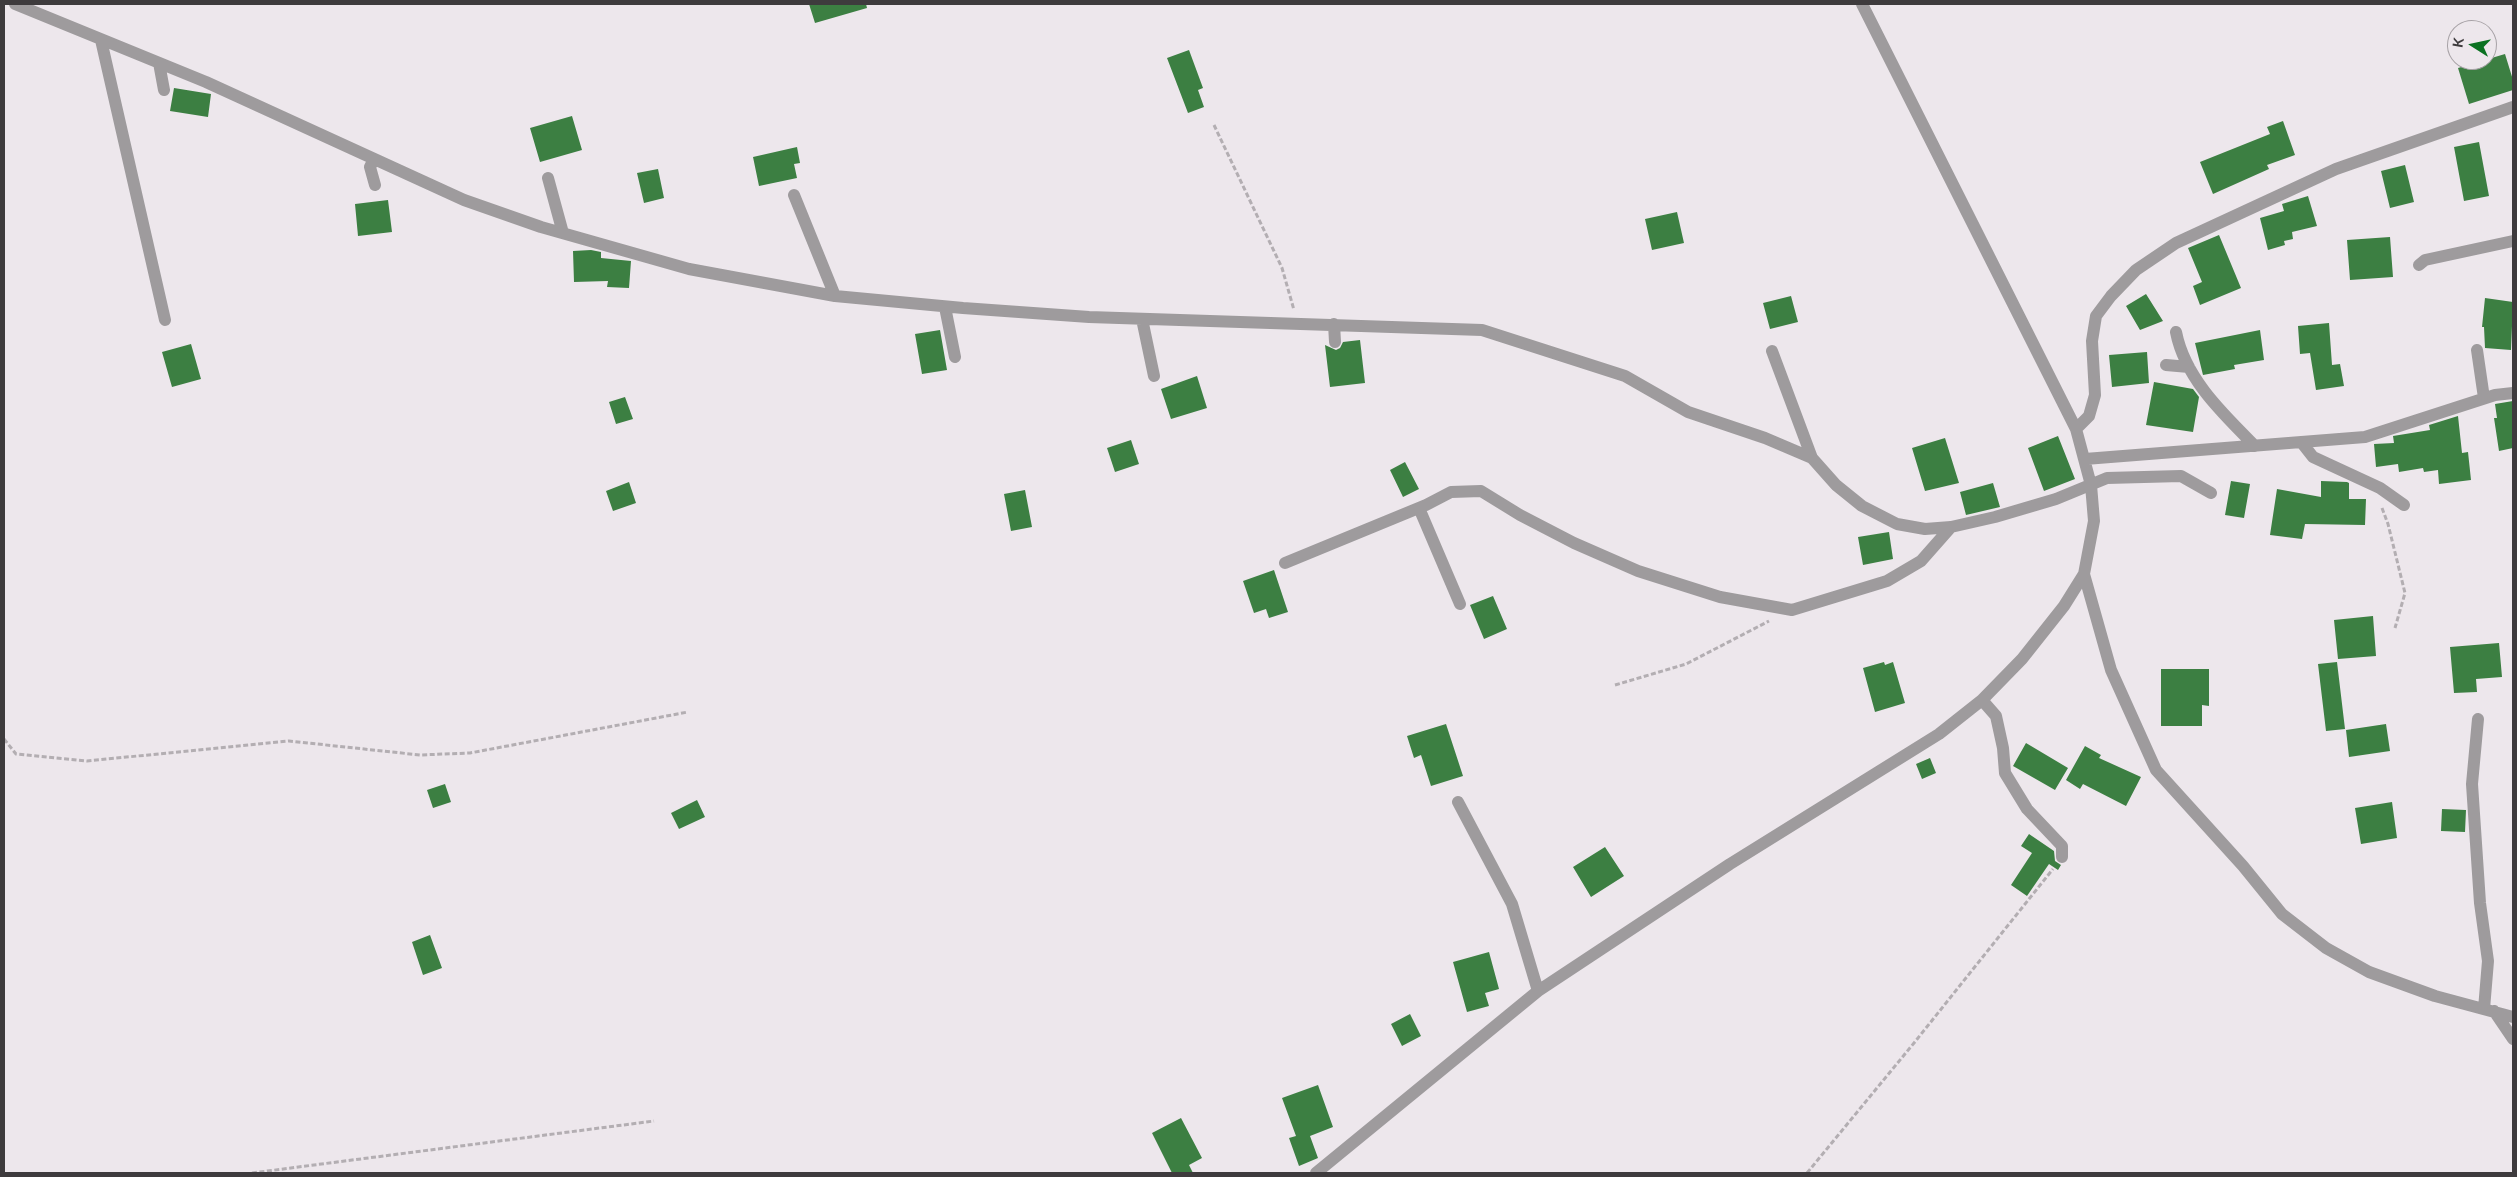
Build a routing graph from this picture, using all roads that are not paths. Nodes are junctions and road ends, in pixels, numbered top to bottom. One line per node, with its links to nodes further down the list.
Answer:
1 (15, 4): 3 (street)
2 (1862, 4): 29 (street)
3 (101, 40): 4 (street); 17 (street)
4 (159, 63): 5 (street); 7 (street)
5 (164, 90)
6 (2513, 107): 29 (street)
7 (374, 159): 9 (street); 11 (street)
8 (548, 178): 11 (street)
9 (374, 185)
10 (794, 195): 14 (street)
11 (563, 233): 14 (street)
12 (2513, 241): 13 (street)
13 (2419, 266)
14 (835, 296): 15 (street)
15 (945, 307): 16 (street); 23 (street)
16 (1142, 319): 18 (street); 26 (street)
17 (165, 320)
18 (1334, 324): 20 (street); 32 (street)
19 (2176, 332): 25 (street)
20 (1335, 342)
21 (2477, 350): 28 (street)
22 (1772, 351): 32 (street)
23 (955, 357)
24 (2166, 365): 25 (street)
25 (2189, 366): 31 (street)
26 (1154, 376)
27 (2513, 393): 28 (street)
28 (2484, 398): 30 (street)
29 (2076, 429): 33 (street)
30 (2302, 444): 31 (street); 36 (street)
31 (2255, 446): 33 (street)
32 (1812, 458): 38 (street)
33 (2086, 459): 34 (street)
34 (2091, 485): 35 (street); 38 (street); 40 (street)
35 (2211, 493)
36 (2404, 505)
37 (1420, 508): 38 (street); 39 (street); 41 (street)
38 (1951, 527)
39 (1285, 563)
40 (2084, 574): 42 (street); 47 (street)
41 (1460, 604)
42 (1982, 700): 45 (street); 46 (street)
43 (2478, 719): 47 (street)
44 (1458, 802): 46 (street)
45 (2062, 857)
46 (1538, 991): 50 (street)
47 (2489, 1010): 48 (street); 49 (street)
48 (2513, 1017)
49 (2513, 1038)
50 (1316, 1173)

